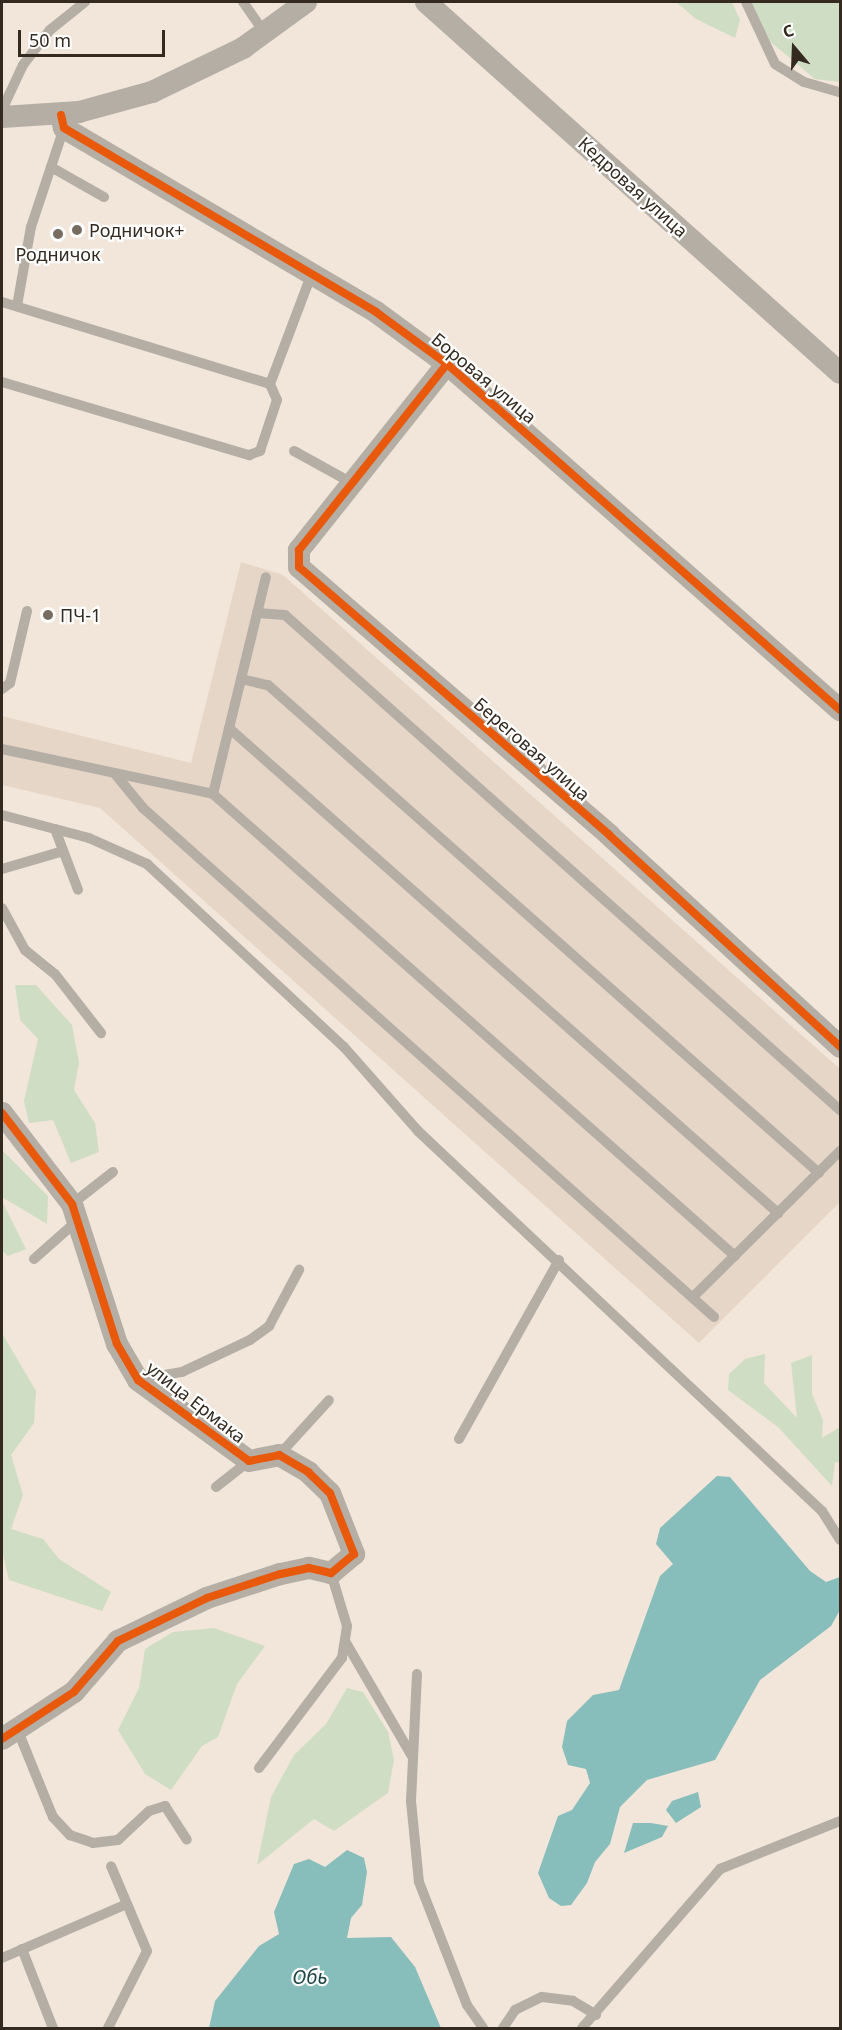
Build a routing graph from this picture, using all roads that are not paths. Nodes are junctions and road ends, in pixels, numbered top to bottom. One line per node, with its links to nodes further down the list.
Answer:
1 (83, 2): 8 (lane)
2 (243, 2): 6 (lane)
3 (306, 2): 6 (street)
4 (426, 2): 17 (street, Кедровая улица)
5 (746, 2): 7 (lane)
6 (264, 32): 10 (street)
7 (840, 92)
8 (2, 110)
9 (2, 117): 10 (street)
10 (62, 122): 11 (lane); 13 (street, Боровая улица)
11 (51, 167): 12 (lane); 15 (lane)
12 (104, 197)
13 (312, 273): 16 (street, Боровая улица); 19 (lane)
14 (2, 302): 15 (lane)
15 (17, 306): 19 (lane)
16 (447, 364): 21 (street, Береговая улица); 27 (street, Боровая улица)
17 (840, 373)
18 (2, 382): 19 (lane)
19 (270, 384)
20 (294, 451): 21 (lane)
21 (352, 483): 39 (street, Береговая улица)
22 (266, 577): 24 (lane)
23 (27, 611): 26 (lane)
24 (257, 613): 25 (lane); 40 (lane)
25 (241, 679): 28 (lane); 44 (lane)
26 (2, 689)
27 (840, 710)
28 (229, 728): 31 (lane); 46 (lane)
29 (2, 749): 30 (lane)
30 (116, 775): 31 (lane); 51 (lane)
31 (213, 794): 47 (lane)
32 (2, 815): 33 (lane)
33 (55, 829): 34 (lane); 49 (lane)
34 (60, 852): 35 (lane); 36 (lane)
35 (2, 869)
36 (78, 890)
37 (2, 908): 38 (lane)
38 (101, 1033)
39 (840, 1047)
40 (840, 1110)
41 (2, 1113): 45 (street, улица Ермака)
42 (840, 1151): 44 (lane)
43 (112, 1172): 45 (lane)
44 (819, 1173): 46 (lane)
45 (75, 1212): 48 (lane); 53 (street, улица Ермака)
46 (778, 1213): 47 (lane)
47 (735, 1256): 51 (lane)
48 (34, 1259)
49 (559, 1260): 55 (lane); 59 (lane)
50 (299, 1270): 53 (lane)
51 (694, 1296): 52 (lane)
52 (714, 1317)
53 (138, 1380): 57 (street, улица Ермака)
54 (329, 1400): 56 (lane)
55 (459, 1439)
56 (279, 1455): 57 (street, улица Ермака); 60 (street)
57 (249, 1461): 58 (lane)
58 (216, 1487)
59 (840, 1540)
60 (331, 1573): 61 (lane); 63 (street)
61 (345, 1641): 64 (lane); 65 (lane)
62 (417, 1674): 64 (lane)
63 (10, 1735): 67 (lane)
64 (413, 1758): 75 (lane)
65 (259, 1768)
66 (840, 1821): 72 (lane)
67 (187, 1840)
68 (111, 1866): 69 (lane)
69 (127, 1904): 70 (lane); 74 (lane)
70 (22, 1949): 71 (lane); 73 (lane)
71 (2, 1958)
72 (596, 2015): 76 (lane); 77 (lane)
73 (53, 2028)
74 (108, 2028)
75 (483, 2028)
76 (503, 2028)
77 (582, 2028)

